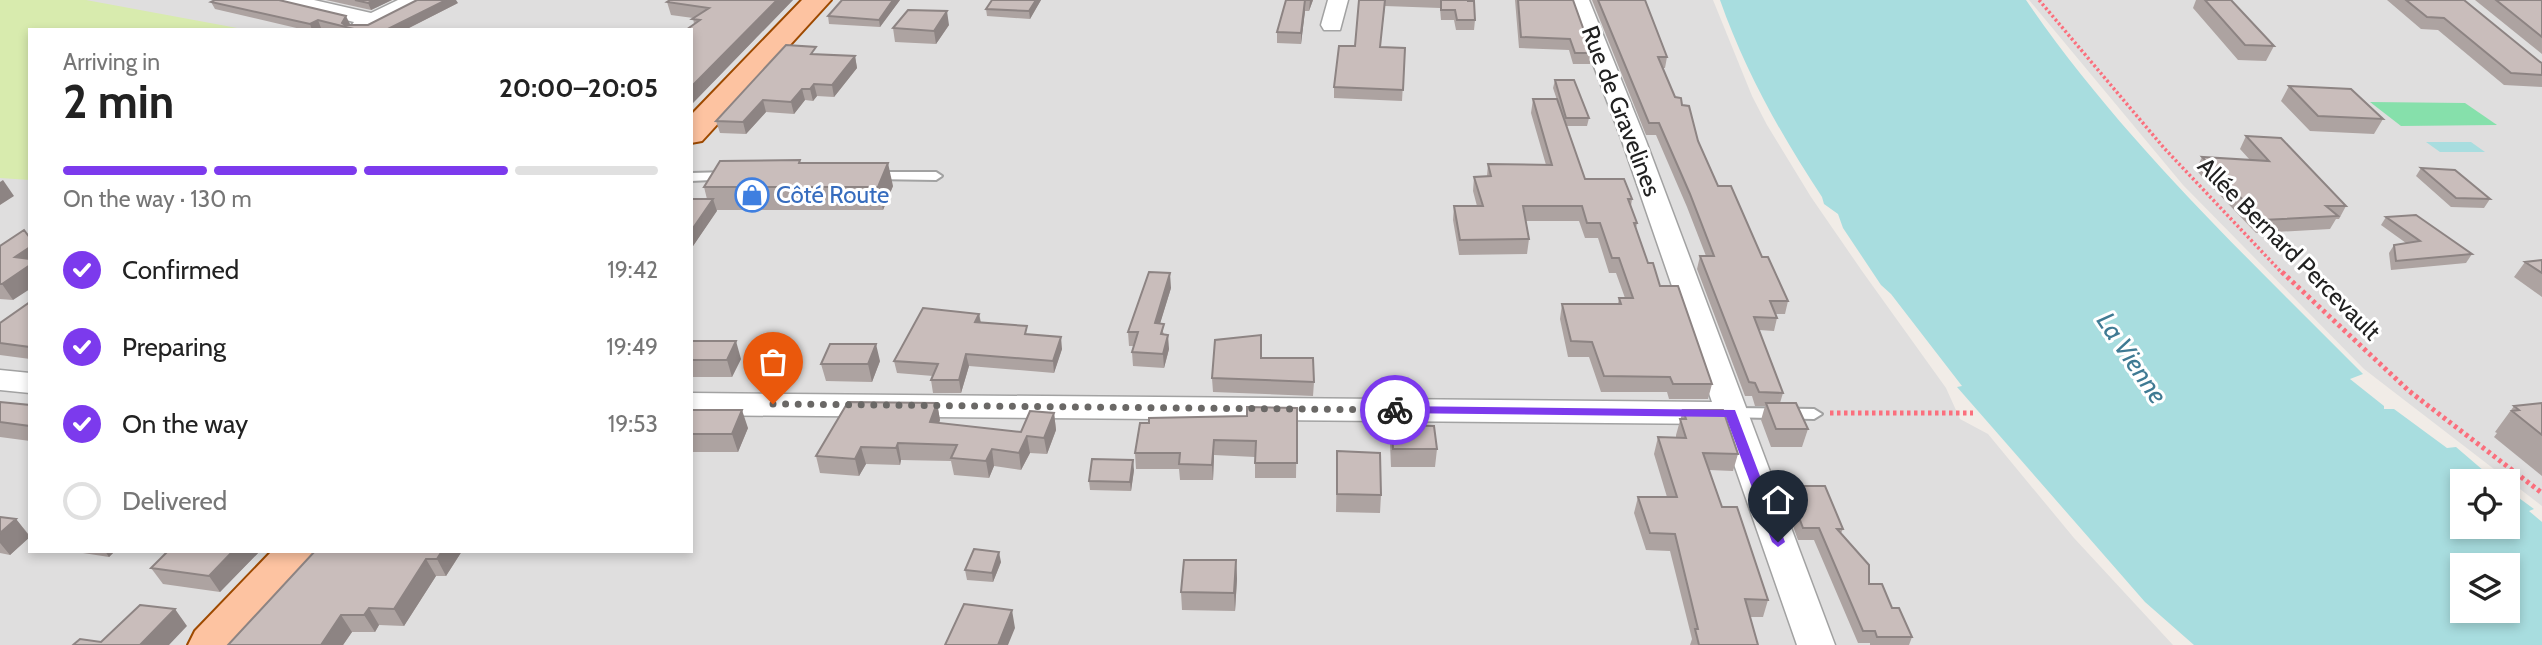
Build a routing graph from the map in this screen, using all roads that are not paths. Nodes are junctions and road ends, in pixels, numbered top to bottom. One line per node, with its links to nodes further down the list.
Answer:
1 (286, 0): 6 (street)
2 (414, 0): 6 (street)
3 (817, 0): 9 (main road)
4 (1338, 0): 7 (street)
5 (1579, 0): 17 (street, Rue de Gravelines)
6 (374, 20): 8 (street)
7 (1332, 25)
8 (358, 28)
9 (693, 132)
10 (744, 176): 13 (lane)
11 (868, 176): 12 (lane)
12 (936, 176)
13 (693, 177)
14 (0, 380): 15 (street)
15 (28, 383)
16 (693, 404): 17 (street)
17 (1731, 413): 18 (lane); 21 (street, Rue de Gravelines)
18 (1814, 414)
19 (299, 553): 20 (main road)
20 (213, 645)
21 (1816, 645)

